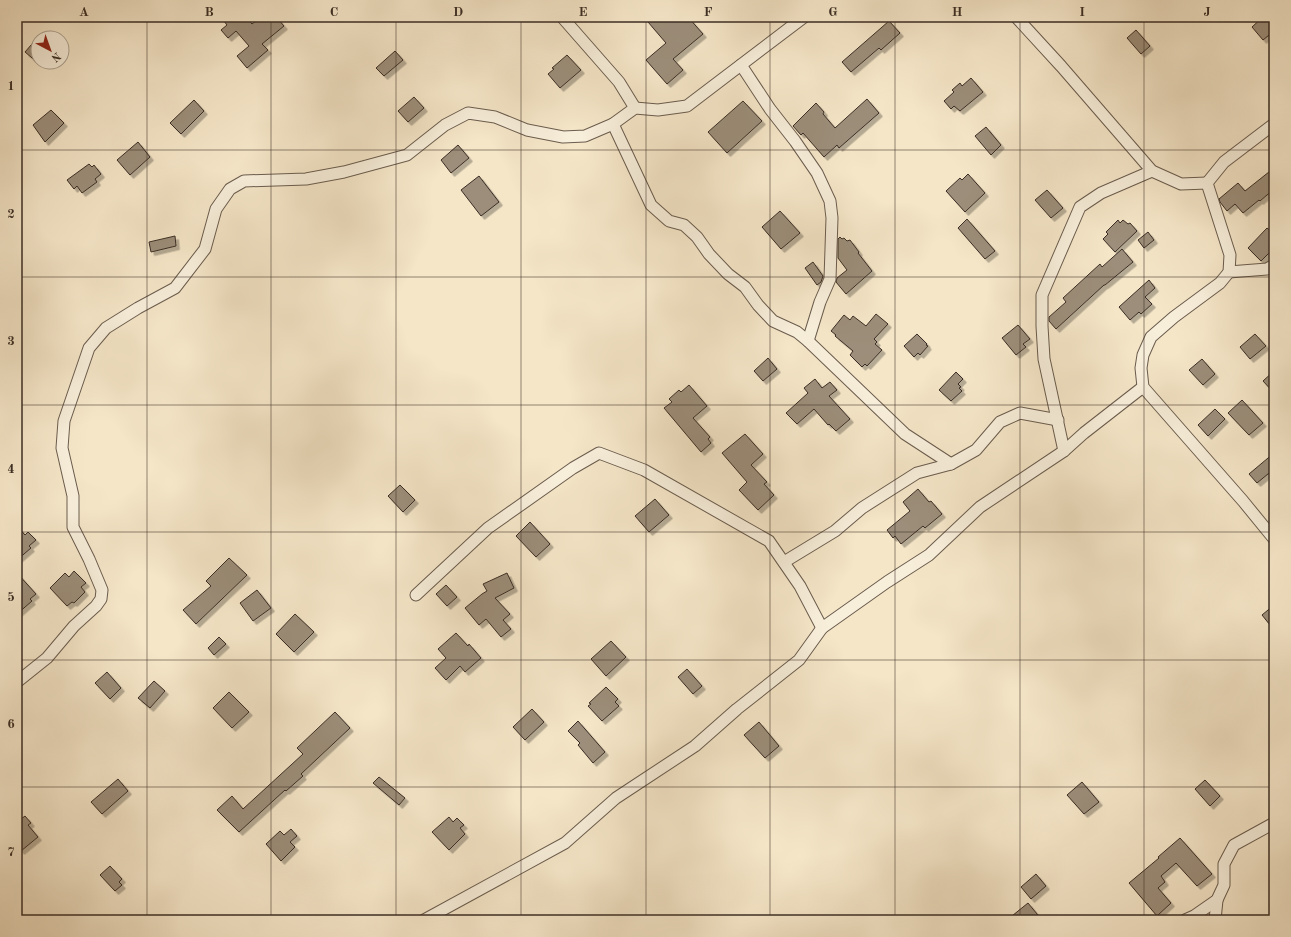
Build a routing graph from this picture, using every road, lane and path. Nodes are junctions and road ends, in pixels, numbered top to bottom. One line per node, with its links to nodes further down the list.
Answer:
1 (562, 17): 5 (street)
2 (804, 17): 4 (street)
3 (1016, 17): 8 (street)
4 (741, 65): 5 (street); 12 (street)
5 (635, 108): 6 (street)
6 (612, 124): 12 (street); 21 (street)
7 (1274, 124): 9 (street)
8 (1152, 171): 9 (street); 14 (street)
9 (1207, 183): 11 (street)
10 (1274, 265): 11 (street)
11 (1229, 272): 13 (street)
12 (808, 341): 16 (street)
13 (1143, 387): 15 (street); 17 (street)
14 (1058, 420): 15 (street); 16 (street)
15 (1064, 451): 20 (street)
16 (951, 464): 18 (street)
17 (1274, 539)
18 (784, 562): 19 (street); 20 (street)
19 (416, 595)
20 (822, 628): 24 (street)
21 (17, 682)
22 (1274, 823): 23 (street)
23 (1217, 900): 25 (street); 26 (street)
24 (424, 920)
25 (1185, 920)
26 (1215, 920)

